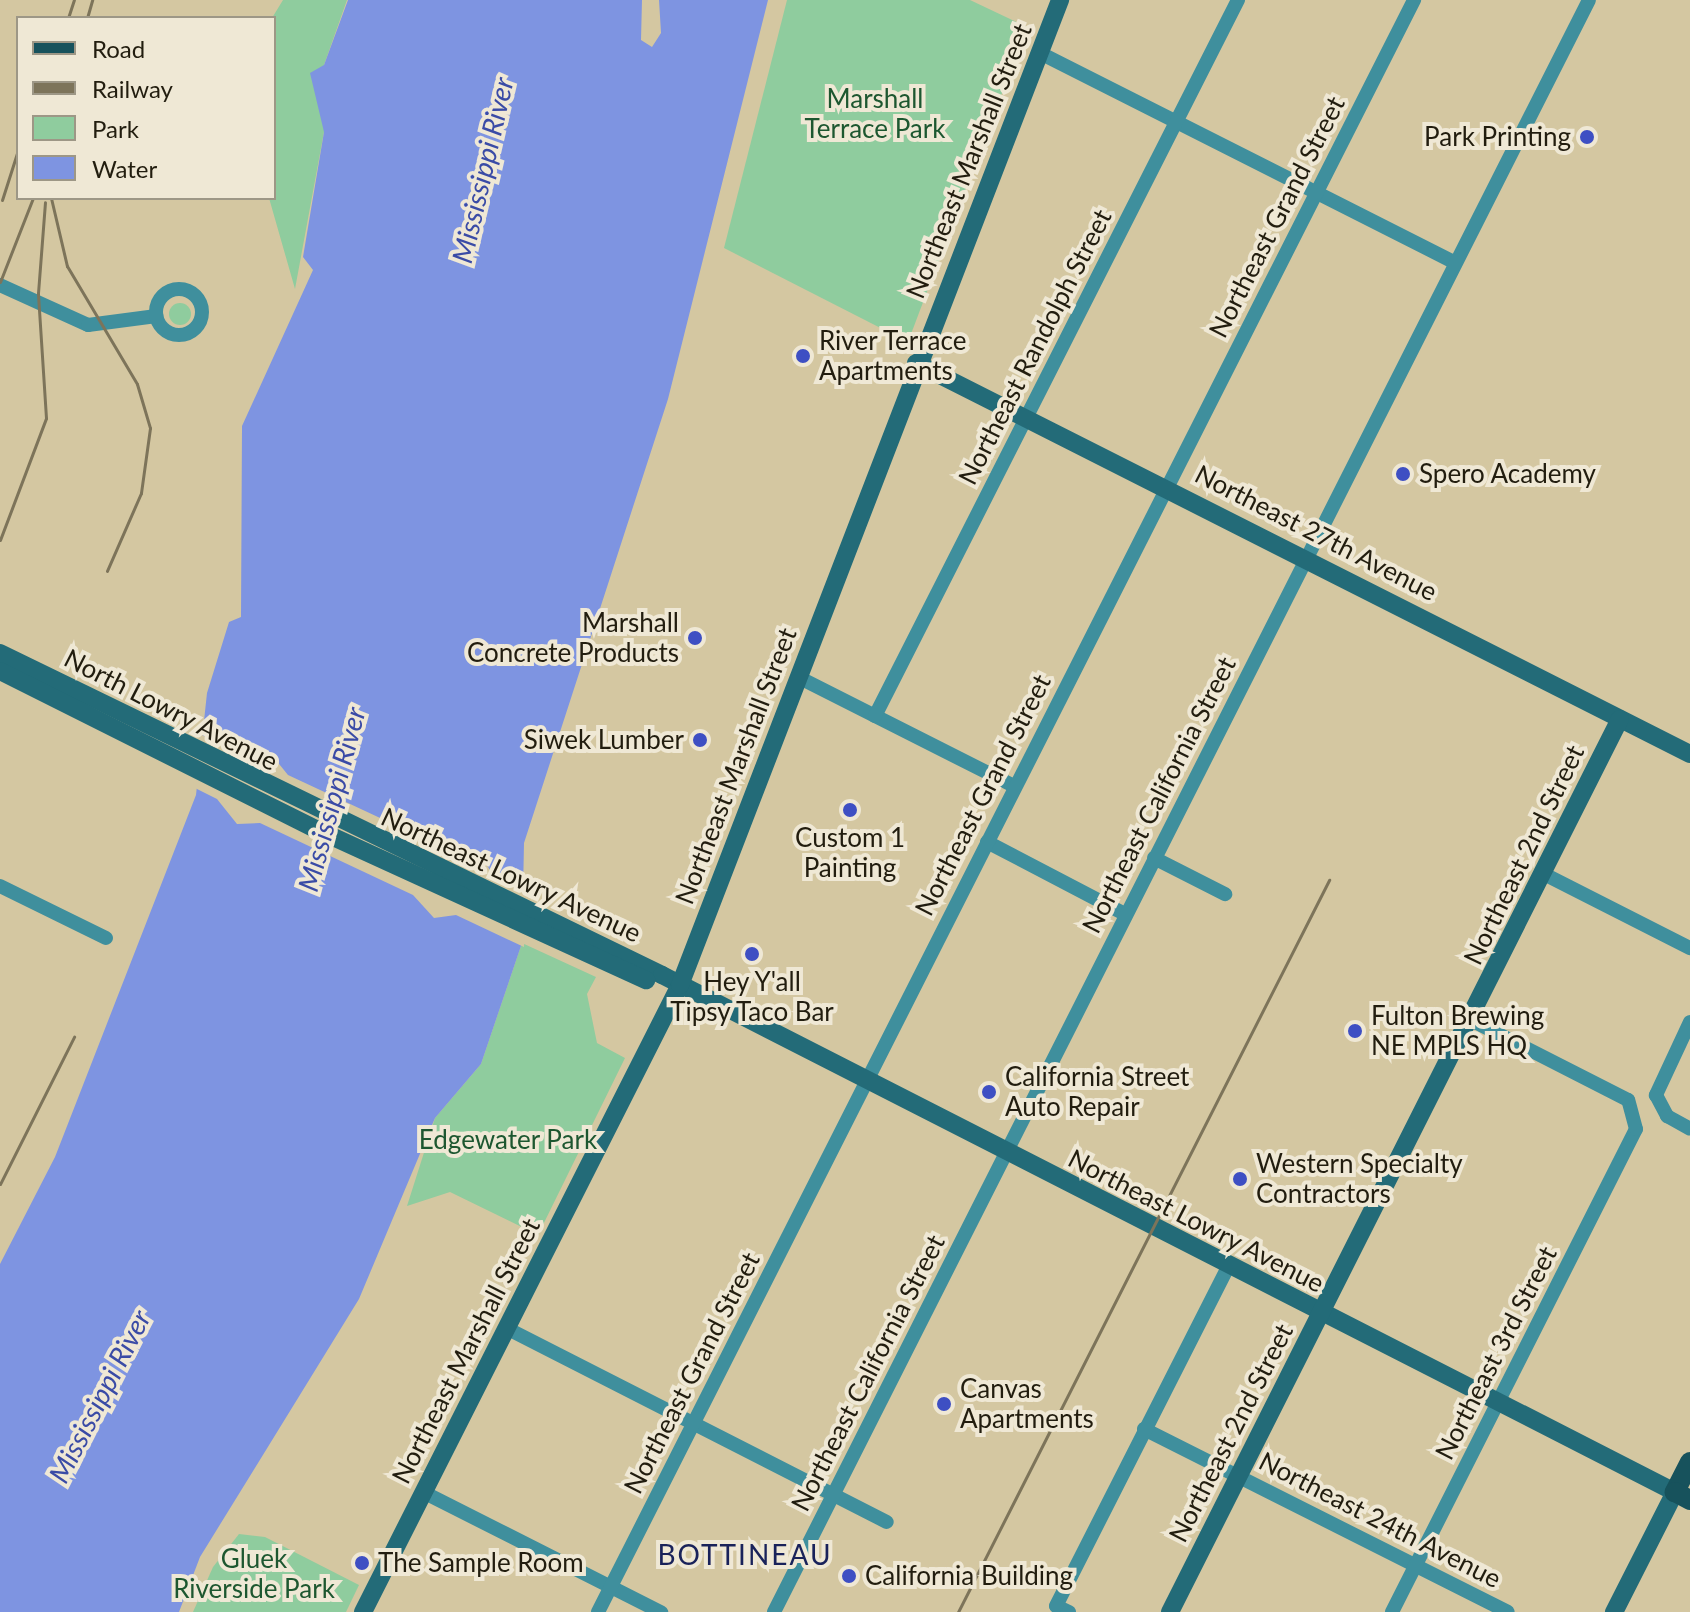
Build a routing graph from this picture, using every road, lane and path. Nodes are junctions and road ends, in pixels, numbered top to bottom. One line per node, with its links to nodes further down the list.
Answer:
1 (1060, 0): 5 (street, Northeast Marshall Street)
2 (1238, 0): 6 (street, Northeast Randolph Street)
3 (1414, 0): 7 (street, Northeast Grand Street)
4 (1589, 0): 8 (street, Northeast California Street)
5 (1040, 53): 6 (street); 11 (street, Northeast Marshall Street)
6 (1176, 121): 7 (street); 12 (street, Northeast Randolph Street)
7 (1317, 192): 8 (street); 13 (street, Northeast Grand Street)
8 (1455, 263): 14 (street, Northeast California Street)
9 (0, 285): 10 (street)
10 (156, 316)
11 (916, 363): 12 (street, Northeast 27th Avenue); 17 (street, Northeast Marshall Street)
12 (1026, 419): 13 (street, Northeast 27th Avenue); 18 (street, Northeast Randolph Street)
13 (1167, 487): 14 (street, Northeast 27th Avenue); 21 (street, Northeast Grand Street)
14 (1305, 559): 19 (street, Northeast 27th Avenue); 24 (street, Northeast California Street)
15 (0, 653): 22 (street, North Lowry Avenue)
16 (0, 671): 22 (street, North Lowry Avenue)
17 (798, 677): 18 (street); 31 (street, Northeast Marshall Street)
18 (875, 716): 21 (street)
19 (1620, 719): 20 (street, Northeast 27th Avenue); 25 (street, Northeast 2nd Street)
20 (1690, 754)
21 (1014, 786): 23 (street, Northeast Grand Street)
22 (319, 822): 31 (street, Northeast Lowry Avenue)
23 (987, 842): 28 (street); 34 (street, Northeast Grand Street)
24 (1154, 858): 27 (street); 28 (street, Northeast California Street)
25 (1544, 874): 30 (street); 32 (street, Northeast 2nd Street)
26 (0, 886): 29 (street)
27 (1225, 894)
28 (1125, 914): 36 (street, Northeast California Street)
29 (106, 938)
30 (1690, 948)
31 (680, 985): 34 (street, Northeast Lowry Avenue); 39 (street, Northeast Marshall Street)
32 (1471, 1020): 38 (street, Northeast 2nd Street); 40 (street, Northeast 3rd Street)
33 (1690, 1022): 35 (street)
34 (867, 1082): 36 (street, Northeast Lowry Avenue); 41 (street, Northeast Grand Street)
35 (1690, 1129)
36 (1007, 1154): 37 (street, Northeast Lowry Avenue); 46 (street, Northeast California Street)
37 (1228, 1267): 38 (street, Northeast Lowry Avenue); 42 (street)
38 (1320, 1313): 40 (street, Northeast Lowry Avenue); 44 (street, Northeast 2nd Street)
39 (508, 1329): 41 (street); 45 (street, Northeast Marshall Street)
40 (1500, 1402): 47 (street, Northeast Lowry Avenue); 49 (street, Northeast 3rd Street)
41 (693, 1422): 46 (street); 50 (street, Northeast Grand Street)
42 (1144, 1429): 44 (street, Northeast 24th Avenue); 51 (street)
43 (1690, 1462): 47 (main road)
44 (1240, 1476): 49 (street, Northeast 24th Avenue); 56 (street, Northeast 2nd Street)
45 (423, 1492): 50 (street); 52 (street, Northeast Marshall Street)
46 (833, 1494): 48 (street); 55 (street, Northeast California Street)
47 (1682, 1496): 59 (street)
48 (887, 1522)
49 (1416, 1565): 57 (street, Northeast 3rd Street); 58 (street, Northeast 24th Avenue)
50 (610, 1587): 53 (street, Northeast Grand Street); 54 (street)
51 (1062, 1609)
52 (363, 1612)
53 (598, 1612)
54 (661, 1612)
55 (774, 1612)
56 (1170, 1612)
57 (1392, 1612)
58 (1508, 1612)
59 (1614, 1612)

